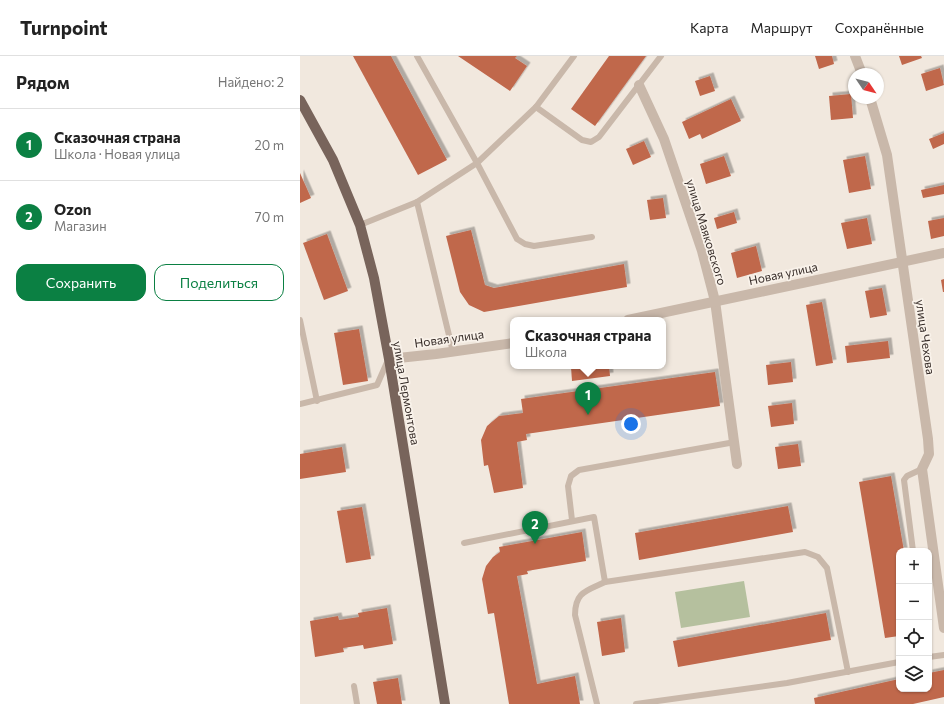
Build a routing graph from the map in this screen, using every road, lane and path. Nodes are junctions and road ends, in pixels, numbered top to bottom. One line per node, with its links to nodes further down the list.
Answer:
1 (416, 56): 11 (lane)
2 (574, 56): 9 (lane)
3 (660, 56): 6 (lane)
4 (855, 56): 5 (street)
5 (860, 68)
6 (639, 85): 9 (lane); 17 (street, улица Маяковского)
7 (300, 100): 10 (main road, улица Лермонтова)
8 (872, 104): 16 (street, улица Чехова)
9 (536, 107): 11 (lane)
10 (303, 111): 13 (main road, улица Лермонтова)
11 (476, 163): 12 (lane); 14 (lane)
12 (417, 202): 13 (lane); 21 (lane)
13 (360, 225): 22 (main road, улица Лермонтова)
14 (592, 237)
15 (944, 253): 16 (street, Новая улица)
16 (902, 260): 17 (street, Новая улица); 27 (street, улица Чехова)
17 (715, 301): 18 (street, Новая улица); 25 (street, улица Маяковского)
18 (642, 317)
19 (300, 320): 23 (lane)
20 (510, 343): 21 (street, Новая улица)
21 (452, 352): 22 (street, Новая улица)
22 (389, 358): 23 (lane); 39 (main road, улица Лермонтова)
23 (317, 401): 24 (lane)
24 (300, 404)
25 (735, 442): 26 (street, улица Маяковского); 28 (lane)
26 (737, 464)
27 (922, 469): 30 (lane); 32 (street, улица Чехова)
28 (572, 520): 29 (lane); 31 (lane)
29 (464, 543)
30 (913, 548)
31 (605, 582): 36 (lane); 40 (lane)
32 (944, 628)
33 (944, 655): 34 (lane)
34 (932, 657)
35 (896, 663): 36 (lane)
36 (848, 672): 41 (lane)
37 (354, 686): 38 (lane)
38 (357, 704)
39 (445, 704)
40 (598, 704)
41 (636, 704)

